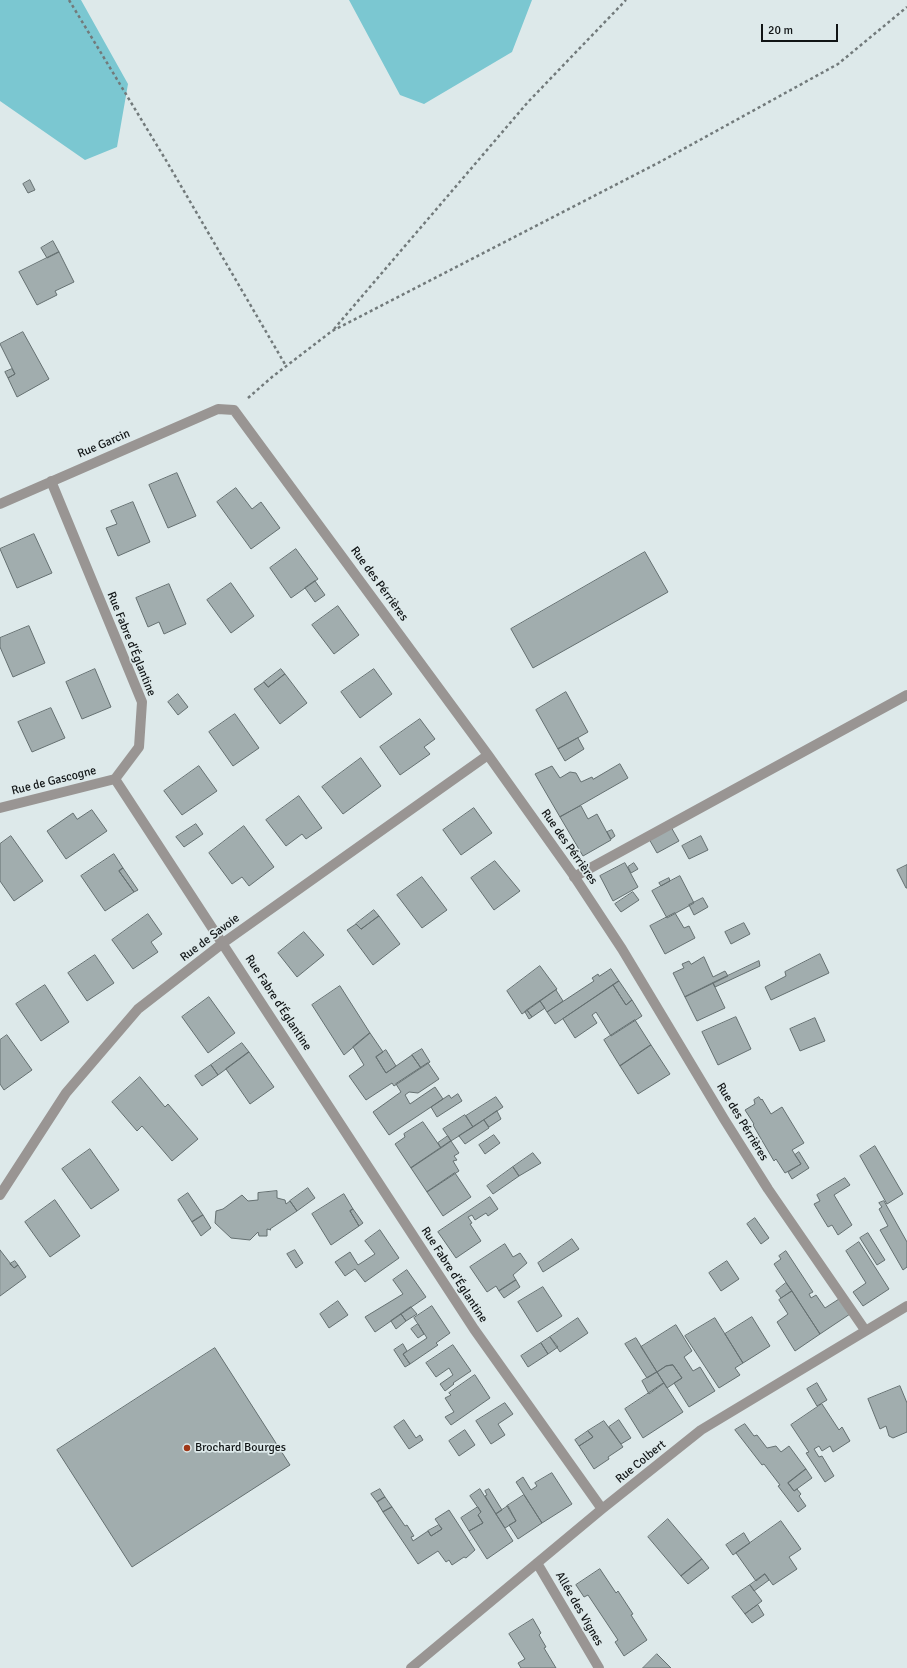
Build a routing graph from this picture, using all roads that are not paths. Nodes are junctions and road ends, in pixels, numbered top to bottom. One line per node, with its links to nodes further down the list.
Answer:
1 (234, 410): 2 (street, Rue Garcin); 5 (street, Rue des Pérrières)
2 (51, 481): 3 (street, Rue Garcin); 6 (street, Rue Fabre d'Églantine)
3 (0, 504)
4 (907, 695): 8 (street)
5 (488, 755): 8 (street, Rue des Pérrières); 9 (street, Rue de Savoie)
6 (115, 779): 7 (street, Rue de Gascogne); 9 (street, Rue Fabre d'Églantine)
7 (0, 808)
8 (574, 877): 12 (street, Rue des Pérrières)
9 (223, 943): 10 (street, Rue de Savoie); 13 (street, Rue Fabre d'Églantine)
10 (0, 1195)
11 (907, 1306): 12 (street, Rue Colbert)
12 (865, 1330): 13 (street, Rue Colbert)
13 (602, 1509): 14 (street, Rue Colbert)
14 (537, 1563): 15 (street, Rue Colbert); 16 (street, Allée des Vignes)
15 (412, 1668)
16 (599, 1668)

